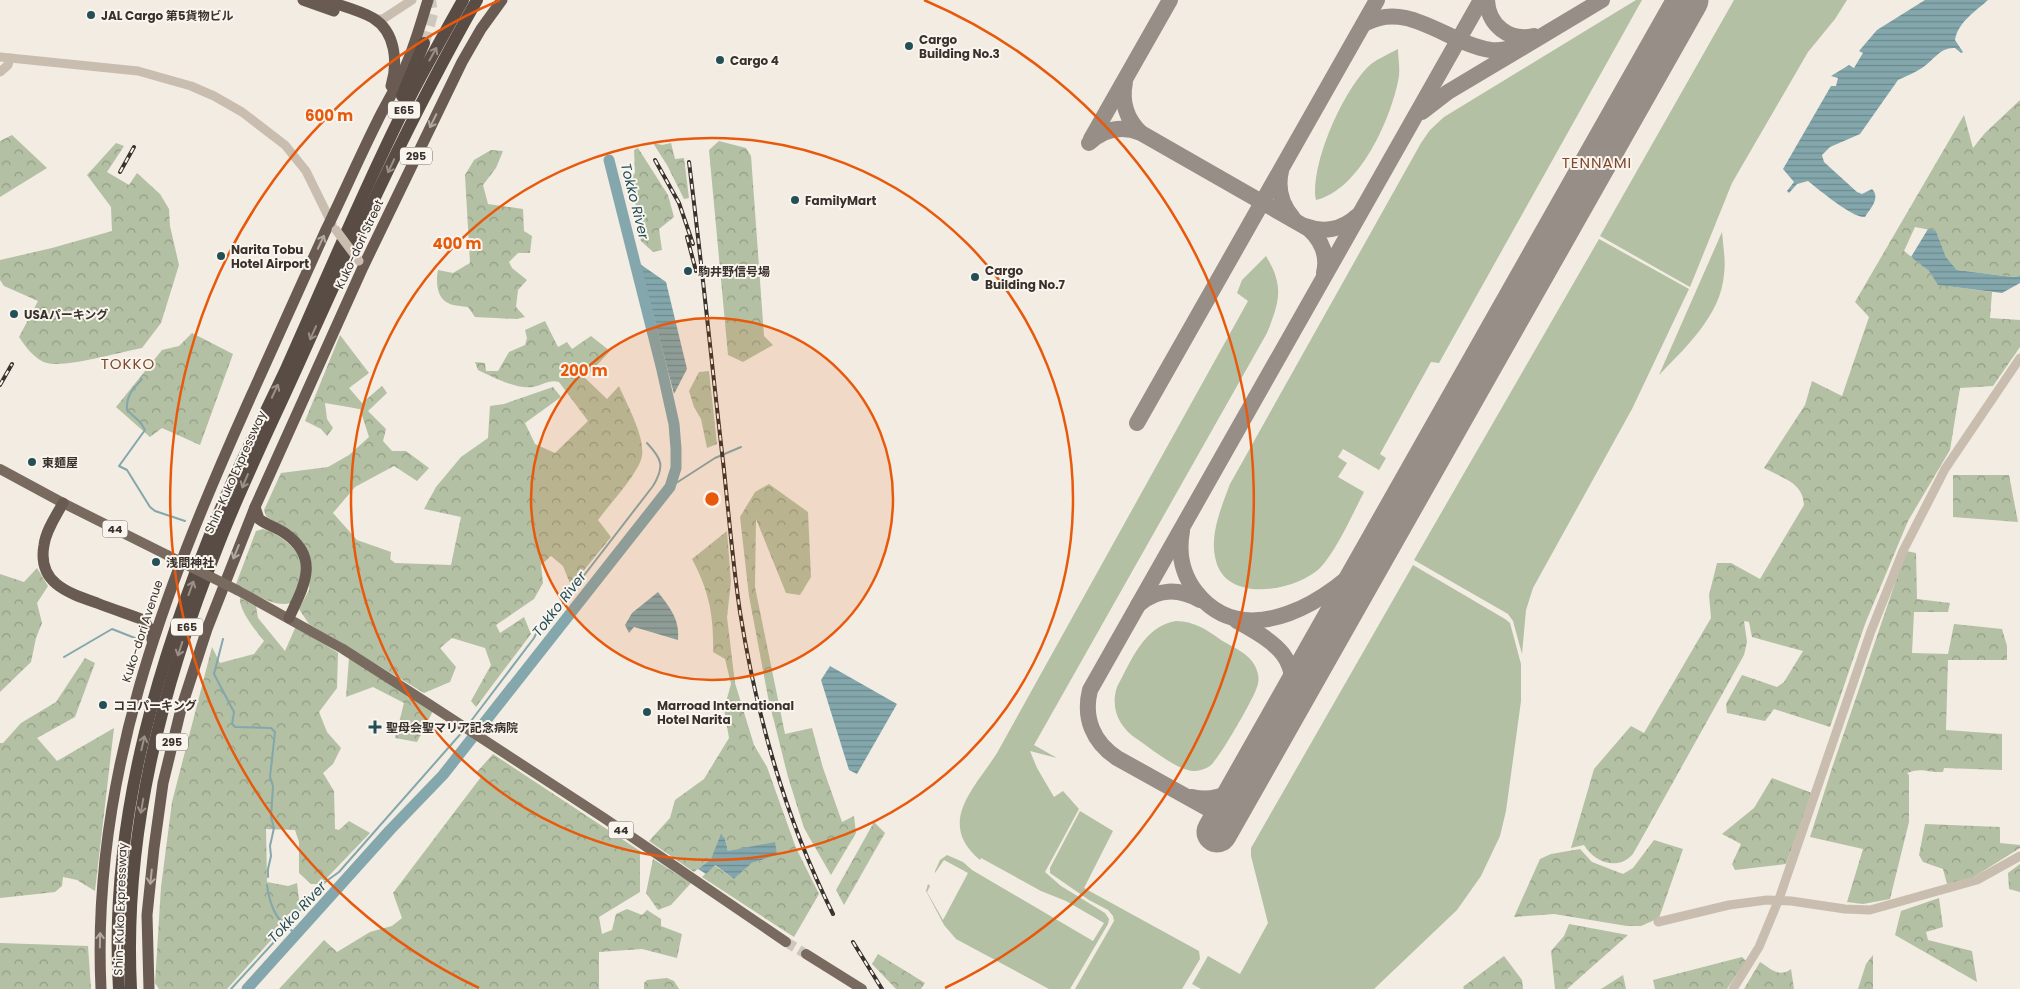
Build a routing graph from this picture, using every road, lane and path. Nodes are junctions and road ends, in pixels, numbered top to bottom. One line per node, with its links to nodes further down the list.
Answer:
1 (303, 0): 14 (highway)
2 (325, 0): 9 (highway)
3 (412, 0): 9 (street)
4 (428, 0): 16 (highway)
5 (463, 0): 17 (highway, E65, one-way to 5)
6 (477, 0): 37 (highway, Shin-Kuko Expressway / E65, one-way to 37)
7 (502, 0): 11 (highway, Kuko-dori Street / 295)
8 (511, 0): 11 (highway, 295)
9 (374, 19): 14 (highway)
10 (424, 42): 17 (highway)
11 (471, 46): 19 (highway, Kuko-dori Street / 295, one-way to 19)
12 (0, 57): 13 (street)
13 (10, 58): 15 (street); 18 (street)
14 (395, 61): 16 (highway)
15 (0, 72)
16 (378, 120): 18 (highway)
17 (352, 224): 36 (highway, Shin-Kuko Expressway / E65, one-way to 17)
18 (333, 226): 19 (street, bridge); 26 (highway, Kuko-dori Avenue, one-way to 18)
19 (361, 264): 23 (highway, Kuko-dori Street / 295)
20 (2020, 358): 31 (street)
21 (0, 469): 22 (main road, 44)
22 (64, 504): 27 (main road, 44, bridge); 28 (highway)
23 (255, 507): 24 (highway); 25 (highway, 295)
24 (262, 521): 25 (highway); 27 (highway)
25 (246, 528): 38 (highway, 295, one-way to 38)
26 (164, 609): 28 (highway); 29 (highway, Kuko-dori Avenue)
27 (289, 618): 33 (main road, 44)
28 (144, 620): 29 (highway)
29 (152, 640): 35 (highway, Kuko-dori Avenue, one-way to 29)
30 (2020, 856): 31 (street)
31 (1779, 900): 32 (street); 40 (street)
32 (1658, 922)
33 (786, 942)
34 (806, 954): 39 (main road)
35 (101, 989)
36 (119, 989)
37 (131, 989)
38 (149, 989)
39 (862, 989)
40 (1734, 989)

